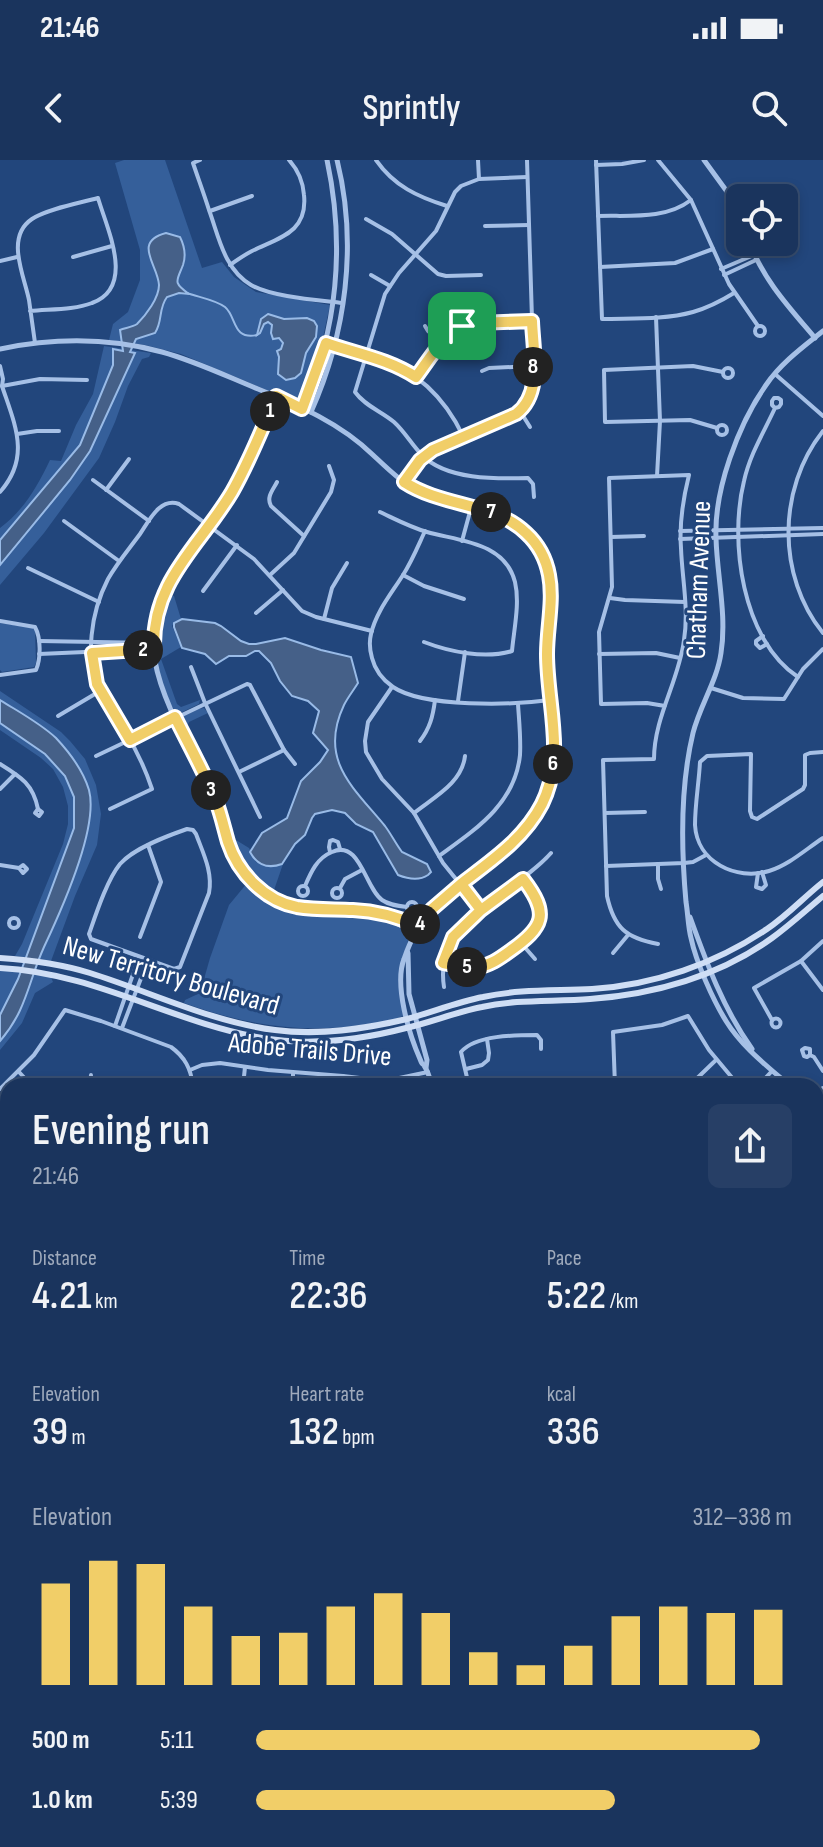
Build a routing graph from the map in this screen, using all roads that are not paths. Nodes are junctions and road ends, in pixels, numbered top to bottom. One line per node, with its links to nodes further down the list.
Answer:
1 (200, 160): 18 (street)
2 (289, 160): 23 (street)
3 (327, 160): 39 (street)
4 (337, 160): 40 (street)
5 (376, 160): 17 (street)
6 (478, 160): 13 (street)
7 (527, 160): 12 (street)
8 (644, 160): 11 (street)
9 (658, 160): 16 (street)
10 (704, 160): 14 (street)
11 (596, 162): 19 (street)
12 (527, 177): 13 (street); 21 (street)
13 (479, 179): 17 (street)
14 (726, 190)
15 (252, 196): 18 (street)
16 (691, 200): 19 (street); 26 (street)
17 (447, 206): 27 (street)
18 (210, 211): 32 (street)
19 (598, 216): 33 (street)
20 (366, 219): 27 (street)
21 (529, 225): 22 (street); 43 (street)
22 (485, 226)
23 (293, 230): 24 (street); 32 (street)
24 (299, 234)
25 (112, 246): 28 (street); 29 (street); 41 (street)
26 (713, 249): 33 (street); 34 (street)
27 (416, 254): 36 (street); 37 (street)
28 (18, 257): 31 (street); 41 (street)
29 (73, 257)
30 (755, 258): 34 (street); 47 (street)
31 (0, 261)
32 (230, 265): 39 (street)
33 (600, 267): 42 (street)
34 (723, 272): 38 (street)
35 (371, 275): 37 (street)
36 (481, 275)
37 (390, 286): 53 (street)
38 (734, 293): 42 (street); 45 (street)
39 (333, 302): 40 (street); 49 (street)
40 (342, 303): 51 (street)
41 (30, 311): 48 (street)
42 (656, 317): 56 (street)
43 (532, 321): 50 (street); 55 (street)
44 (425, 326): 50 (street)
45 (758, 326)
46 (823, 331): 47 (street, Chatham Avenue)
47 (815, 338): 59 (street, Chatham Avenue)
48 (35, 343): 52 (street); 63 (street)
49 (326, 343): 51 (street); 65 (street)
50 (442, 343): 60 (street)
51 (334, 346): 53 (street); 67 (street)
52 (0, 349)
53 (365, 354): 60 (street); 76 (street)
54 (0, 366): 62 (street)
55 (533, 366): 57 (street); 66 (street)
56 (658, 368): 58 (street); 69 (street); 69 (street)
57 (482, 371)
58 (723, 372)
59 (775, 374): 68 (street); 96 (street, Chatham Avenue)
60 (416, 377): 75 (street)
61 (87, 380): 62 (street)
62 (1, 386): 74 (street)
63 (276, 396): 65 (street); 90 (street)
64 (775, 408): 93 (street)
65 (302, 409): 67 (street)
66 (520, 411): 70 (street); 75 (street)
67 (311, 412): 82 (street)
68 (823, 416)
69 (660, 421): 71 (street); 79 (street)
70 (530, 427)
71 (717, 428)
72 (59, 431): 74 (street)
73 (823, 431): 92 (street)
74 (17, 434): 84 (street)
75 (463, 436): 76 (street)
76 (423, 457): 82 (street); 85 (street)
77 (129, 459): 83 (street)
78 (329, 466): 98 (street)
79 (657, 476): 95 (street); 101 (street)
80 (93, 480): 83 (street)
81 (277, 482): 98 (street)
82 (404, 482): 86 (street)
83 (106, 490): 89 (street)
84 (0, 492)
85 (534, 497)
86 (471, 508): 105 (street); 142 (street)
87 (380, 512): 94 (street)
88 (64, 521): 107 (street)
89 (149, 521): 90 (street); 107 (street)
90 (209, 525): 106 (street); 128 (street)
91 (823, 528): 92 (street)
92 (788, 529): 93 (street); 100 (street)
93 (737, 530): 96 (street); 102 (street)
94 (425, 531): 105 (street); 111 (street)
95 (680, 531): 96 (street); 103 (street)
96 (716, 531): 104 (street, Chatham Avenue)
97 (823, 534): 100 (street)
98 (304, 536): 110 (street)
99 (644, 536): 101 (street)
100 (788, 536): 102 (street); 122 (street)
101 (611, 537): 114 (street)
102 (738, 538): 104 (street); 123 (street)
103 (680, 539): 104 (street); 117 (street)
104 (716, 539): 139 (street, Chatham Avenue)
105 (462, 541): 130 (street)
106 (237, 545): 110 (street); 113 (street)
107 (119, 561): 116 (street)
108 (347, 563): 119 (street)
109 (28, 568): 116 (street)
110 (270, 575): 112 (street)
111 (403, 575): 115 (street); 121 (street)
112 (283, 590): 118 (street); 119 (street)
113 (203, 591)
114 (610, 598): 117 (street); 133 (street)
115 (464, 599)
116 (99, 602): 125 (street)
117 (685, 602): 134 (street)
118 (256, 613)
119 (324, 619): 121 (street)
120 (0, 621): 124 (street)
121 (372, 631): 138 (street)
122 (823, 633)
123 (763, 636): 127 (street); 127 (street)
124 (39, 641): 125 (street); 132 (street)
125 (92, 642): 128 (street); 131 (street)
126 (424, 642): 130 (street)
127 (768, 644): 137 (street)
128 (154, 646): 131 (street); 148 (street)
129 (823, 649): 137 (street)
130 (465, 652): 143 (street)
131 (92, 653): 132 (street); 140 (street)
132 (39, 654): 136 (street)
133 (599, 654): 134 (street); 146 (street)
134 (681, 658): 146 (street)
135 (191, 667): 144 (street)
136 (0, 675)
137 (798, 677): 139 (street)
138 (392, 687): 141 (street); 163 (street)
139 (711, 688): 173 (street, Chatham Avenue)
140 (100, 691): 147 (street); 149 (street)
141 (435, 700): 143 (street); 150 (street)
142 (550, 700): 145 (street); 181 (street)
143 (458, 702): 145 (street)
144 (205, 703): 148 (street); 151 (street); 157 (street)
145 (518, 704): 172 (street)
146 (665, 706): 164 (street)
147 (58, 716)
148 (175, 717): 149 (street); 186 (street)
149 (130, 740): 153 (street); 161 (street)
150 (420, 741)
151 (284, 750): 156 (street); 157 (street)
152 (823, 752): 171 (street)
153 (96, 756)
154 (465, 756): 163 (street)
155 (0, 764): 158 (street)
156 (295, 764)
157 (239, 772): 165 (street)
158 (15, 773): 159 (street); 160 (street)
159 (0, 789)
160 (38, 809)
161 (110, 809)
162 (645, 812): 164 (street)
163 (414, 813): 172 (street)
164 (605, 813): 176 (street)
165 (260, 817)
166 (823, 838): 171 (street)
167 (148, 845): 194 (street); 201 (street); 204 (street)
168 (340, 849): 169 (street); 169 (street); 178 (street)
169 (330, 852): 182 (street)
170 (551, 853): 179 (street)
171 (706, 855): 173 (street)
172 (439, 856): 181 (street)
173 (684, 863): 174 (street); 207 (street, Chatham Avenue)
174 (658, 864): 176 (street); 183 (street)
175 (0, 865): 177 (street)
176 (606, 866): 193 (street)
177 (19, 868)
178 (362, 870): 185 (street); 186 (street)
179 (523, 879): 187 (street); 197 (street)
180 (823, 882): 195 (main road, New Territory Boulevard)
181 (461, 884): 187 (street); 191 (street)
182 (305, 886)
183 (661, 889)
184 (823, 896): 200 (main road, New Territory Boulevard)
185 (407, 907)
186 (336, 909): 188 (street)
187 (481, 910): 206 (street)
188 (381, 914): 191 (street); 192 (street)
189 (9, 923): 190 (street)
190 (0, 924)
191 (418, 926): 192 (street)
192 (415, 933): 219 (street)
193 (628, 935): 198 (street); 199 (street)
194 (140, 937)
195 (747, 941): 200 (main road); 207 (main road, New Territory Boulevard)
196 (823, 941): 205 (street)
197 (521, 943): 203 (street); 206 (street)
198 (658, 944)
199 (613, 953)
200 (745, 955): 209 (main road, New Territory Boulevard)
201 (139, 957): 204 (street); 210 (street)
202 (0, 958): 210 (main road, New Territory Boulevard)
203 (535, 959)
204 (148, 960): 212 (street)
205 (801, 961): 214 (street); 220 (street)
206 (443, 963): 211 (street)
207 (703, 963): 209 (street, Chatham Avenue); 213 (main road, New Territory Boulevard)
208 (0, 968): 215 (main road, New Territory Boulevard)
209 (708, 973): 217 (main road, New Territory Boulevard); 234 (street, Chatham Avenue)
210 (128, 987): 212 (main road, New Territory Boulevard); 215 (street)
211 (444, 987)
212 (137, 989): 215 (street); 224 (main road, New Territory Boulevard)
213 (547, 990): 216 (main road, New Territory Boulevard); 217 (main road)
214 (823, 990)
215 (129, 997): 221 (street); 223 (street); 226 (main road, New Territory Boulevard)
216 (479, 997): 218 (main road); 219 (main road, New Territory Boulevard)
217 (547, 1000): 218 (main road, New Territory Boulevard)
218 (481, 1007): 222 (main road, New Territory Boulevard)
219 (411, 1018): 222 (street); 224 (main road, New Territory Boulevard)
220 (772, 1020)
221 (115, 1026): 223 (street); 236 (street)
222 (414, 1026): 226 (main road, New Territory Boulevard); 233 (street)
223 (122, 1028): 232 (street)
224 (307, 1032): 226 (street)
225 (487, 1039): 227 (street); 231 (street); 231 (street)
226 (307, 1041)
227 (541, 1049)
228 (810, 1055): 235 (street)
229 (717, 1060): 250 (street); 251 (street); 252 (street)
230 (245, 1067): 232 (street, Adobe Trails Drive); 237 (street, Adobe Trails Drive); 244 (street)
231 (465, 1069): 249 (street)
232 (190, 1070): 243 (street)
233 (427, 1070): 247 (street, Adobe Trails Drive); 248 (street)
234 (772, 1071): 253 (street); 254 (street, Chatham Avenue)
235 (823, 1071)
236 (19, 1072): 240 (street); 241 (street)
237 (293, 1073): 239 (street, Adobe Trails Drive); 245 (street)
238 (91, 1075): 242 (street)
239 (343, 1076): 246 (street, Adobe Trails Drive)
240 (12, 1078)
241 (25, 1078)
242 (91, 1078)
243 (192, 1078)
244 (244, 1078)
245 (293, 1078)
246 (360, 1078)
247 (396, 1078)
248 (430, 1078)
249 (467, 1078)
250 (615, 1078)
251 (698, 1078)
252 (732, 1078)
253 (765, 1078)
254 (780, 1078)

